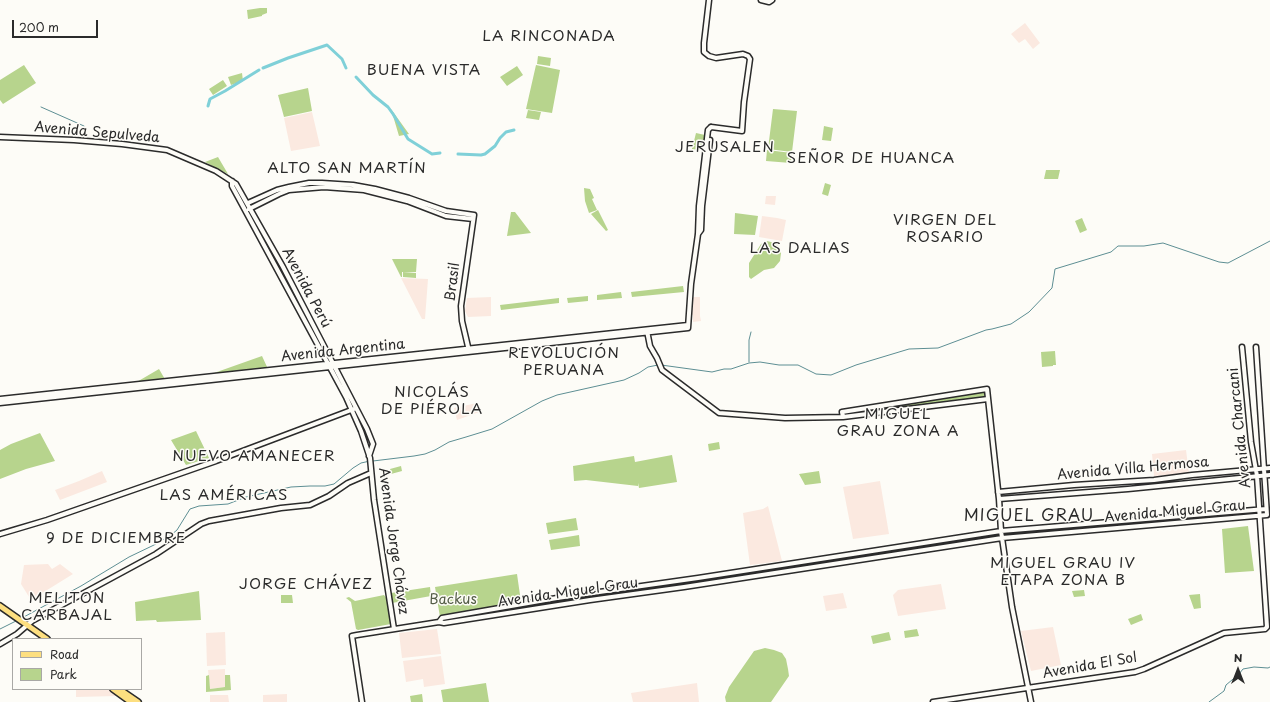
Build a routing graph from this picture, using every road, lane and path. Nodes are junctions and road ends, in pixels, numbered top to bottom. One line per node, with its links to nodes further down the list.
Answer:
1 (709, 0): 11 (street)
2 (761, 0): 3 (street)
3 (772, 0)
4 (0, 137): 5 (street, Avenida Sepulveda)
5 (232, 181): 6 (street, Avenida Perú)
6 (240, 196): 7 (street, Avenida Perú); 9 (street, Avenida Perú)
7 (248, 203): 8 (street, Avenida Perú); 10 (street)
8 (250, 208): 9 (street); 10 (street); 17 (street, Avenida Perú)
9 (245, 211): 17 (street, Avenida Perú)
10 (473, 217): 16 (street, Brasil)
11 (689, 315): 12 (street); 12 (street, Avenida Argentina)
12 (682, 327): 13 (street, Avenida Argentina)
13 (647, 331): 16 (street, Avenida Argentina); 24 (street)
14 (1242, 347): 28 (street, Avenida Charcani)
15 (1256, 347): 27 (street, Avenida Charcani)
16 (469, 350): 17 (street, Avenida Argentina)
17 (331, 366): 18 (street, Avenida Argentina); 22 (street, Avenida Perú); 23 (street, Avenida Perú)
18 (151, 385): 20 (street, Avenida Argentina); 21 (street, Avenida Argentina)
19 (988, 399): 24 (street); 24 (street); 33 (street)
20 (0, 400)
21 (0, 403)
22 (356, 408): 23 (street); 25 (street, Avenida Perú)
23 (352, 410): 25 (street, Avenida Perú); 40 (street)
24 (842, 415)
25 (370, 457): 29 (street, Avenida Jorge Chávez)
26 (1270, 468): 27 (street, Avenida Villa Hermosa)
27 (1263, 469): 28 (street, Avenida Villa Hermosa); 30 (street, Avenida Charcani)
28 (1255, 470): 32 (street, Avenida Charcani); 33 (street, Avenida Villa Hermosa)
29 (371, 473): 45 (street); 47 (street, Avenida Jorge Chávez)
30 (1264, 475): 31 (street, Avenida Villa Hermosa); 32 (street, Avenida Villa Hermosa); 35 (street, Avenida Charcani)
31 (1270, 475)
32 (1257, 476): 34 (street, Avenida Villa Hermosa); 36 (street, Avenida Charcani)
33 (998, 492): 34 (street)
34 (999, 499): 39 (street)
35 (1266, 509): 36 (street, Avenida Miguel Grau); 37 (street, Avenida Charcani)
36 (1259, 510): 38 (street, Avenida Charcani); 39 (street, Avenida Miguel Grau)
37 (1267, 515): 38 (street, Avenida Miguel Grau)
38 (1260, 516): 41 (street, Avenida Miguel Grau); 46 (street, Avenida Charcani)
39 (1001, 531): 41 (street); 44 (street, Avenida Miguel Grau)
40 (0, 534)
41 (1002, 538): 44 (street, Avenida Miguel Grau); 51 (street)
42 (0, 606): 45 (main road)
43 (0, 610): 45 (main road)
44 (439, 622): 47 (street)
45 (22, 623): 48 (main road); 49 (main road); 50 (street)
46 (1267, 627): 51 (street, Avenida El Sol)
47 (394, 629): 56 (street)
48 (41, 638)
49 (45, 638)
50 (0, 644)
51 (1028, 688): 57 (street, Avenida El Sol); 58 (street)
52 (114, 690): 54 (main road)
53 (120, 690): 55 (main road)
54 (131, 702)
55 (138, 702)
56 (362, 702)
57 (933, 702)
58 (1031, 702)

